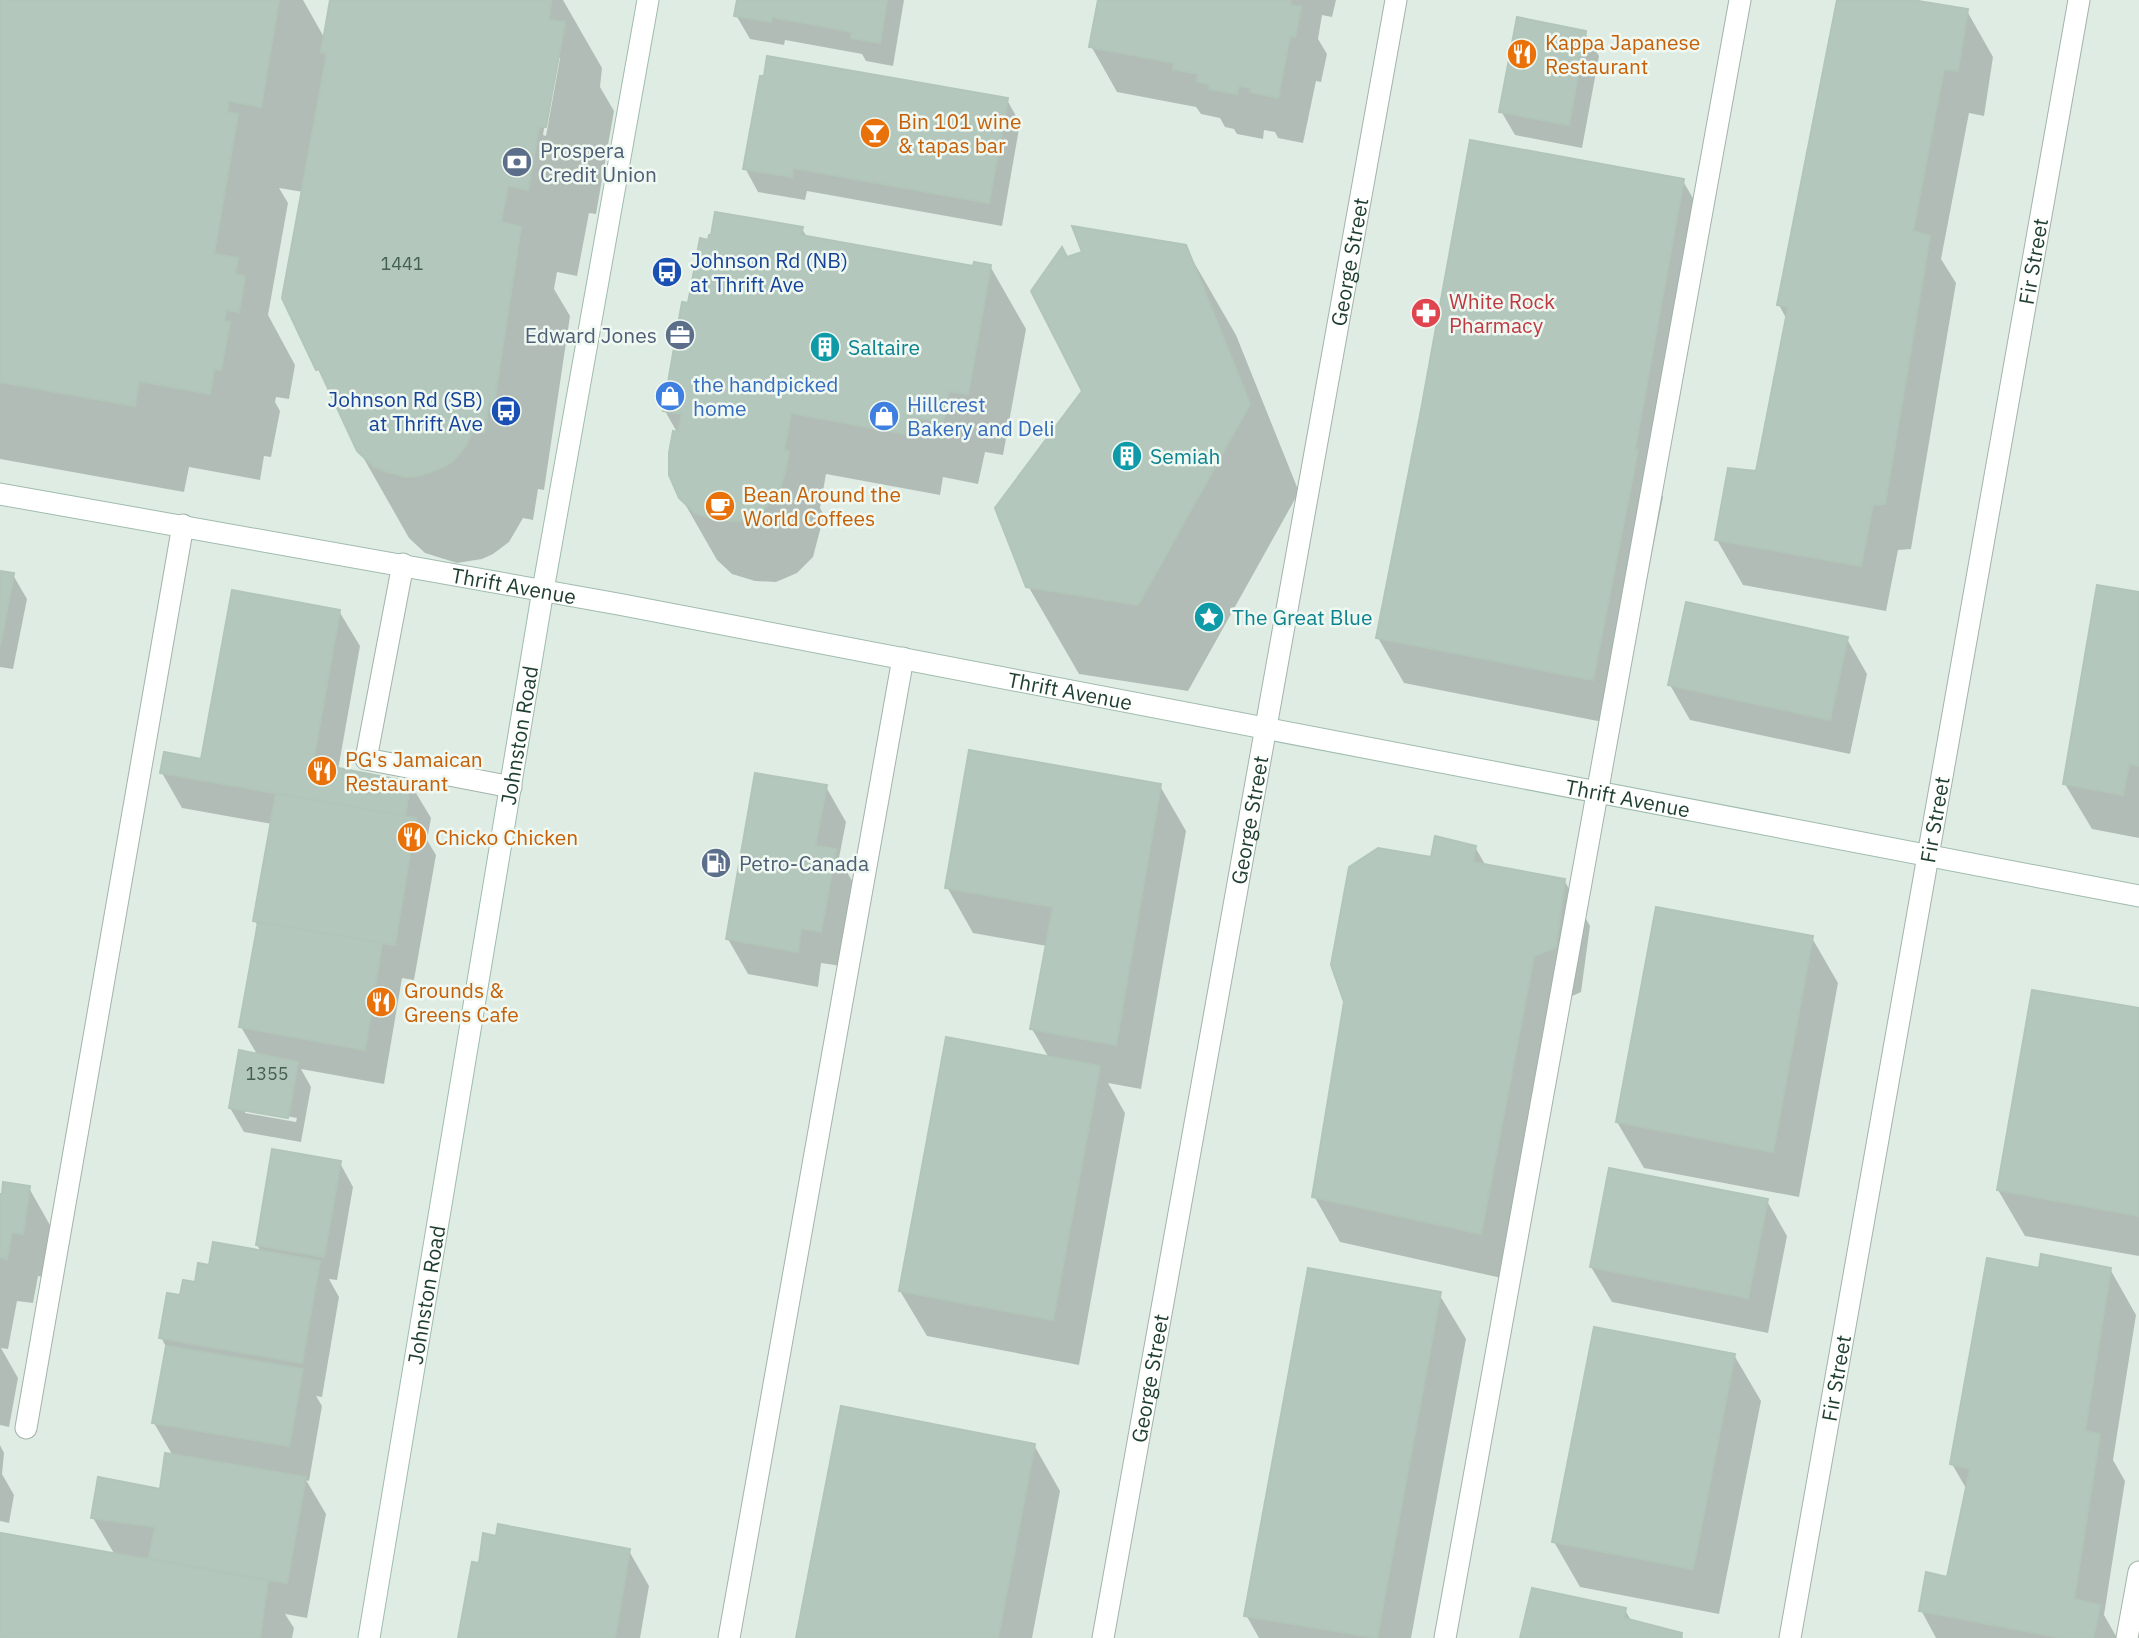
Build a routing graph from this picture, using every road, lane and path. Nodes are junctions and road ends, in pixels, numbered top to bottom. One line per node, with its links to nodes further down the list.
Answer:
1 (648, 0): 8 (street, Johnston Road)
2 (1396, 0): 10 (street, George Street)
3 (1740, 0): 12 (street)
4 (2079, 0): 13 (street, Fir Street)
5 (0, 494): 6 (street, Thrift Avenue)
6 (183, 526): 7 (street, Thrift Avenue); 15 (street)
7 (403, 564): 8 (street, Thrift Avenue); 11 (street)
8 (543, 590): 9 (street, Thrift Avenue); 11 (street, Johnston Road)
9 (903, 658): 10 (street, Thrift Avenue); 18 (street)
10 (1266, 728): 12 (street, Thrift Avenue); 19 (street, George Street)
11 (511, 787): 17 (street, Johnston Road)
12 (1598, 792): 13 (street, Thrift Avenue); 20 (street)
13 (1928, 855): 14 (street, Thrift Avenue); 21 (street, Fir Street)
14 (2139, 896)
15 (26, 1428)
16 (2139, 1572): 22 (street)
17 (369, 1638)
18 (729, 1638)
19 (1103, 1638)
20 (1446, 1638)
21 (1790, 1638)
22 (2127, 1638)

